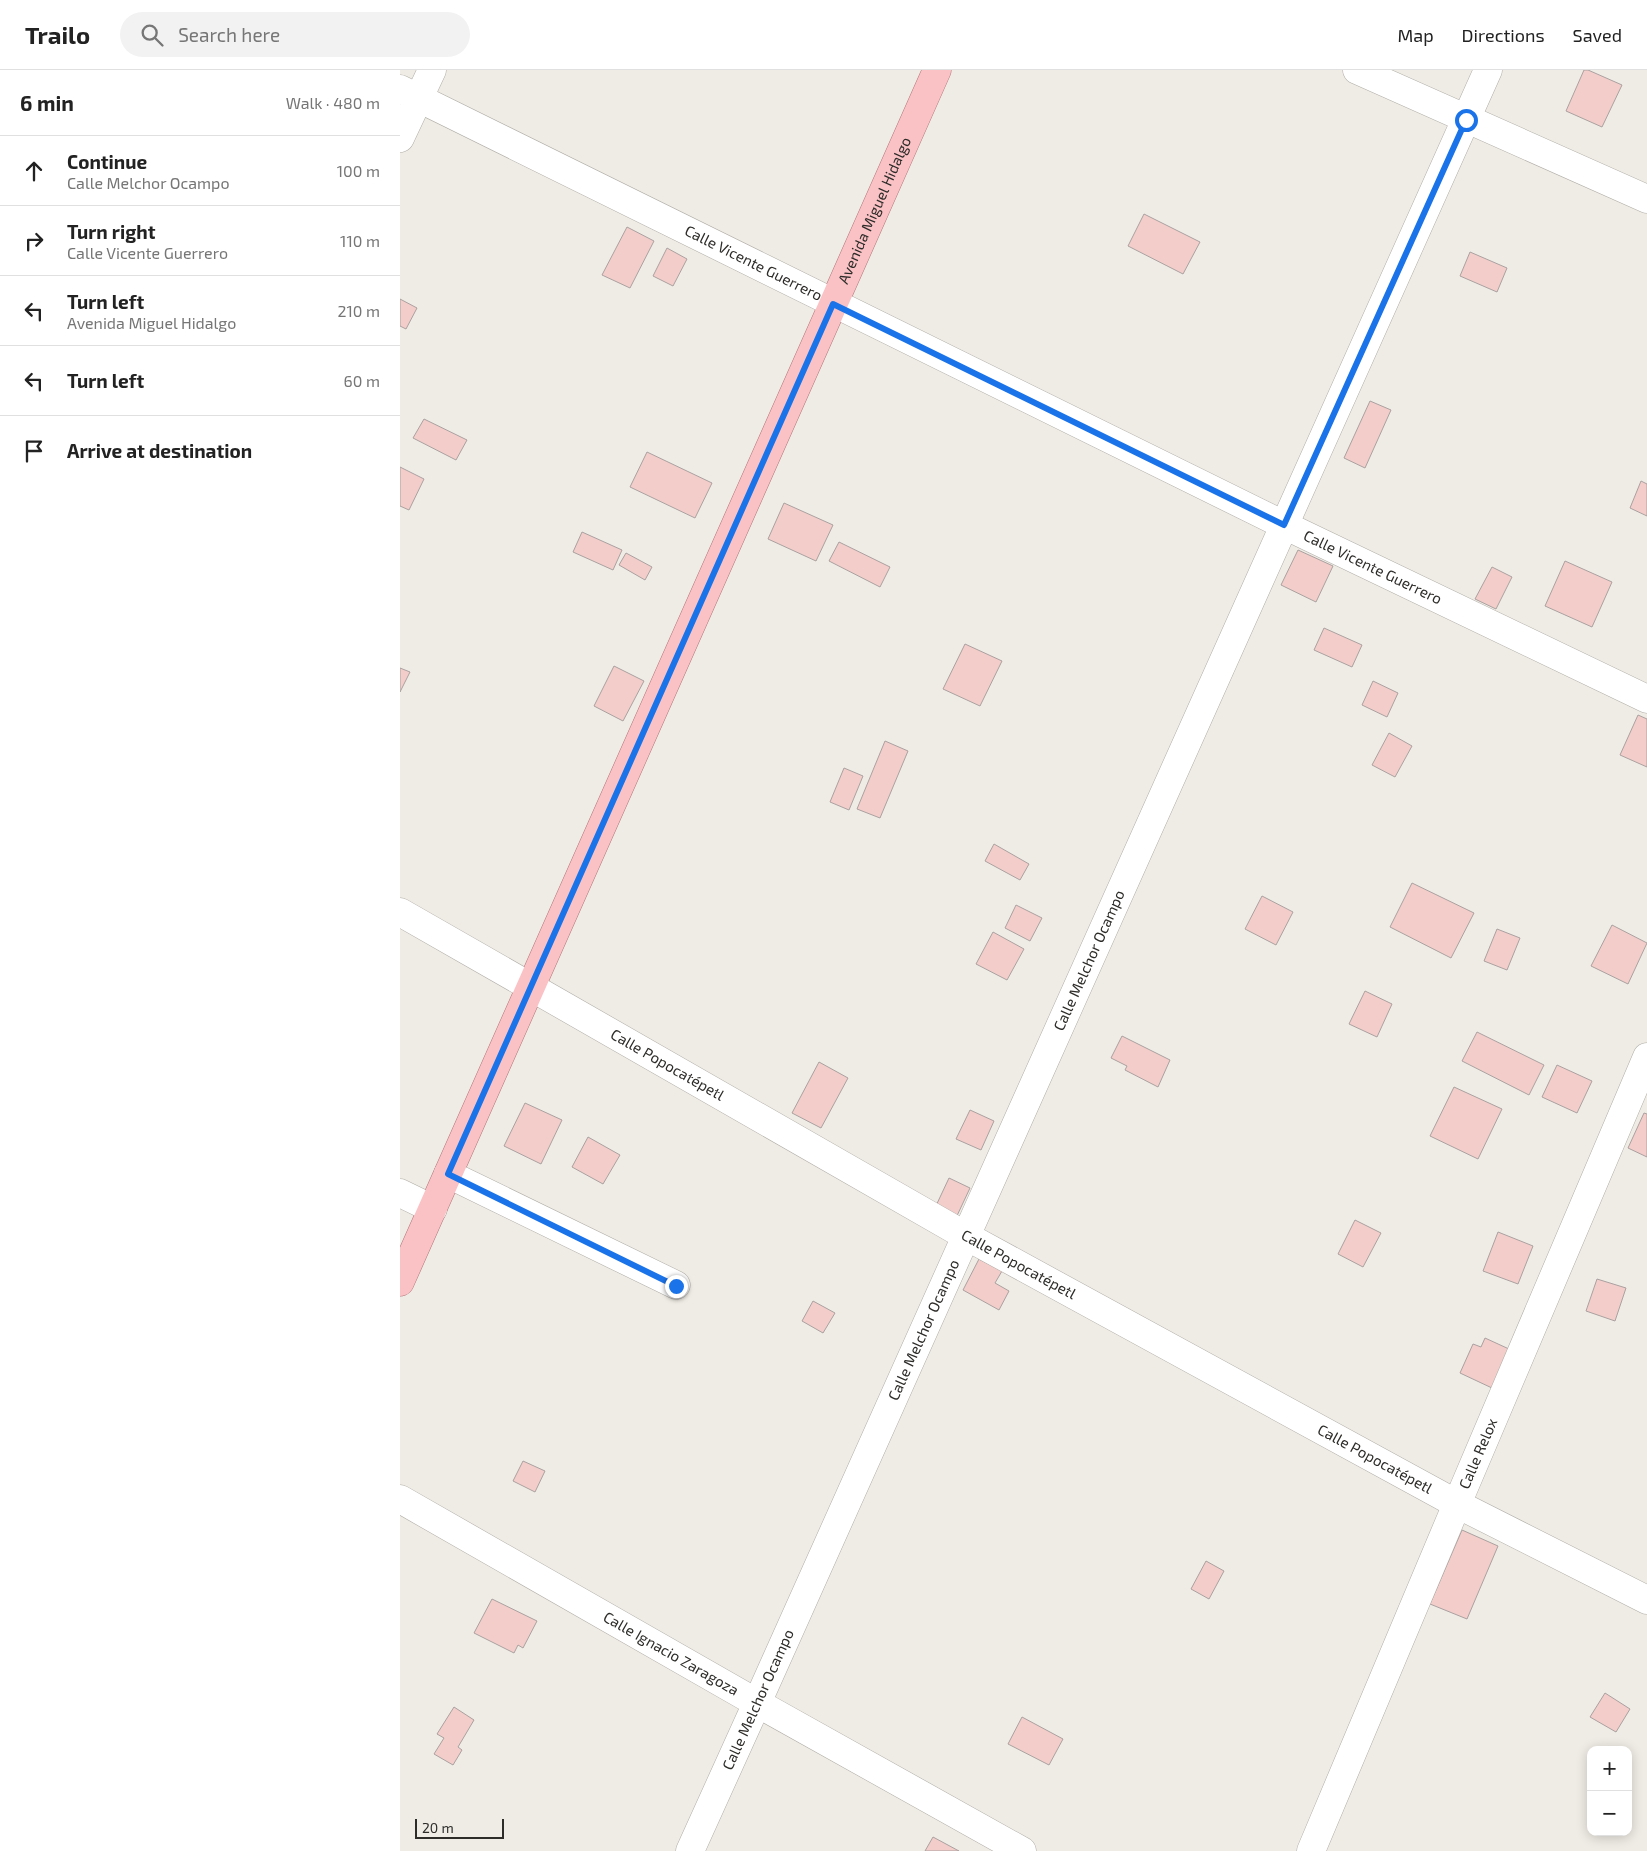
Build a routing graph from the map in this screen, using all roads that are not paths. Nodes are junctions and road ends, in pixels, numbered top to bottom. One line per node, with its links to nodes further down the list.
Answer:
1 (432, 70): 5 (street)
2 (937, 70): 9 (main road, Avenida Miguel Hidalgo)
3 (1357, 70): 6 (street)
4 (1488, 70): 6 (street, Calle Melchor Ocampo)
5 (410, 93): 7 (street); 9 (street, Calle Vicente Guerrero)
6 (1466, 120): 8 (street); 10 (street, Calle Melchor Ocampo)
7 (400, 138)
8 (1647, 199)
9 (833, 304): 10 (street, Calle Vicente Guerrero); 13 (main road, Avenida Miguel Hidalgo)
10 (1284, 525): 11 (street, Calle Vicente Guerrero); 18 (street, Calle Melchor Ocampo)
11 (1647, 699)
12 (400, 912): 13 (street, Calle Popocatépetl)
13 (531, 986): 15 (main road, Avenida Miguel Hidalgo); 18 (street, Calle Popocatépetl)
14 (1647, 1057): 22 (street, Calle Relox)
15 (448, 1174): 17 (main road, Avenida Miguel Hidalgo); 20 (street)
16 (400, 1193): 17 (street)
17 (432, 1209): 19 (main road, Avenida Miguel Hidalgo)
18 (966, 1236): 22 (street, Calle Popocatépetl); 24 (street, Calle Melchor Ocampo)
19 (400, 1282)
20 (676, 1286)
21 (400, 1499): 24 (street, Calle Ignacio Zaragoza)
22 (1457, 1504): 23 (street, Calle Popocatépetl); 27 (street, Calle Relox)
23 (1647, 1600)
24 (758, 1703): 25 (street, Calle Melchor Ocampo); 26 (street, Calle Ignacio Zaragoza)
25 (690, 1851)
26 (1022, 1851)
27 (1311, 1851)

